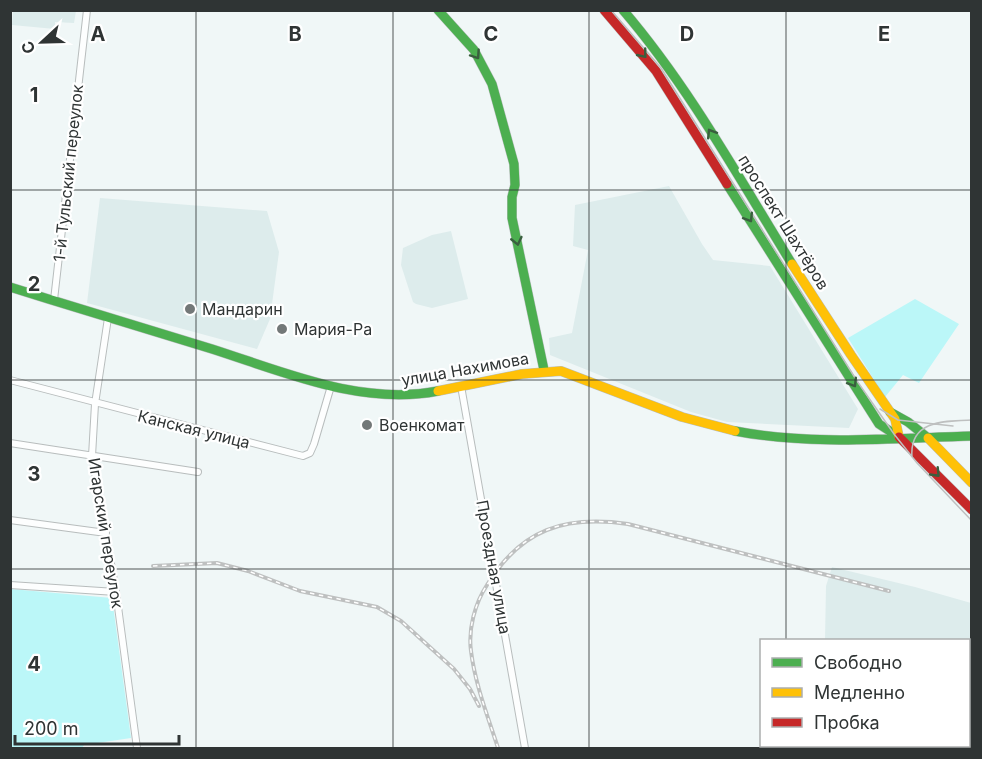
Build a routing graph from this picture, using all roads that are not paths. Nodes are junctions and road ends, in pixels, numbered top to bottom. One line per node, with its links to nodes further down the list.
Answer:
1 (87, 10): 6 (street, 1-й Тульский переулок)
2 (438, 10): 8 (main road, one-way to 8)
3 (604, 10): 17 (main road, проспект Шахтёров, one-way to 17)
4 (623, 10): 13 (main road, проспект Шахтёров, one-way to 4)
5 (10, 287): 6 (main road, улица Нахимова)
6 (54, 300): 7 (main road, улица Нахимова)
7 (108, 318): 10 (main road, улица Нахимова); 12 (street, Игарский переулок)
8 (544, 370): 11 (main road, улица Нахимова); 17 (main road, улица Нахимова)
9 (10, 380): 12 (street, Канская улица)
10 (331, 386): 11 (main road, улица Нахимова); 12 (street, Канская улица)
11 (460, 386): 28 (street, Проездная улица)
12 (95, 404): 19 (street, Игарский переулок)
13 (890, 412): 15 (main road, проспект Шахтёров); 17 (main road)
14 (972, 429): 15 (main road)
15 (926, 436): 16 (main road); 17 (main road, улица Нахимова); 21 (main road, проспект Шахтёров)
16 (972, 436)
17 (899, 437): 22 (main road, проспект Шахтёров, one-way to 22)
18 (10, 443): 19 (street)
19 (92, 456): 20 (street); 24 (street, Игарский переулок)
20 (198, 472)
21 (972, 483)
22 (972, 510)
23 (10, 520): 24 (street)
24 (106, 533): 26 (street, Игарский переулок)
25 (10, 585): 26 (street)
26 (116, 592): 27 (street, Игарский переулок)
27 (137, 748)
28 (525, 748)

